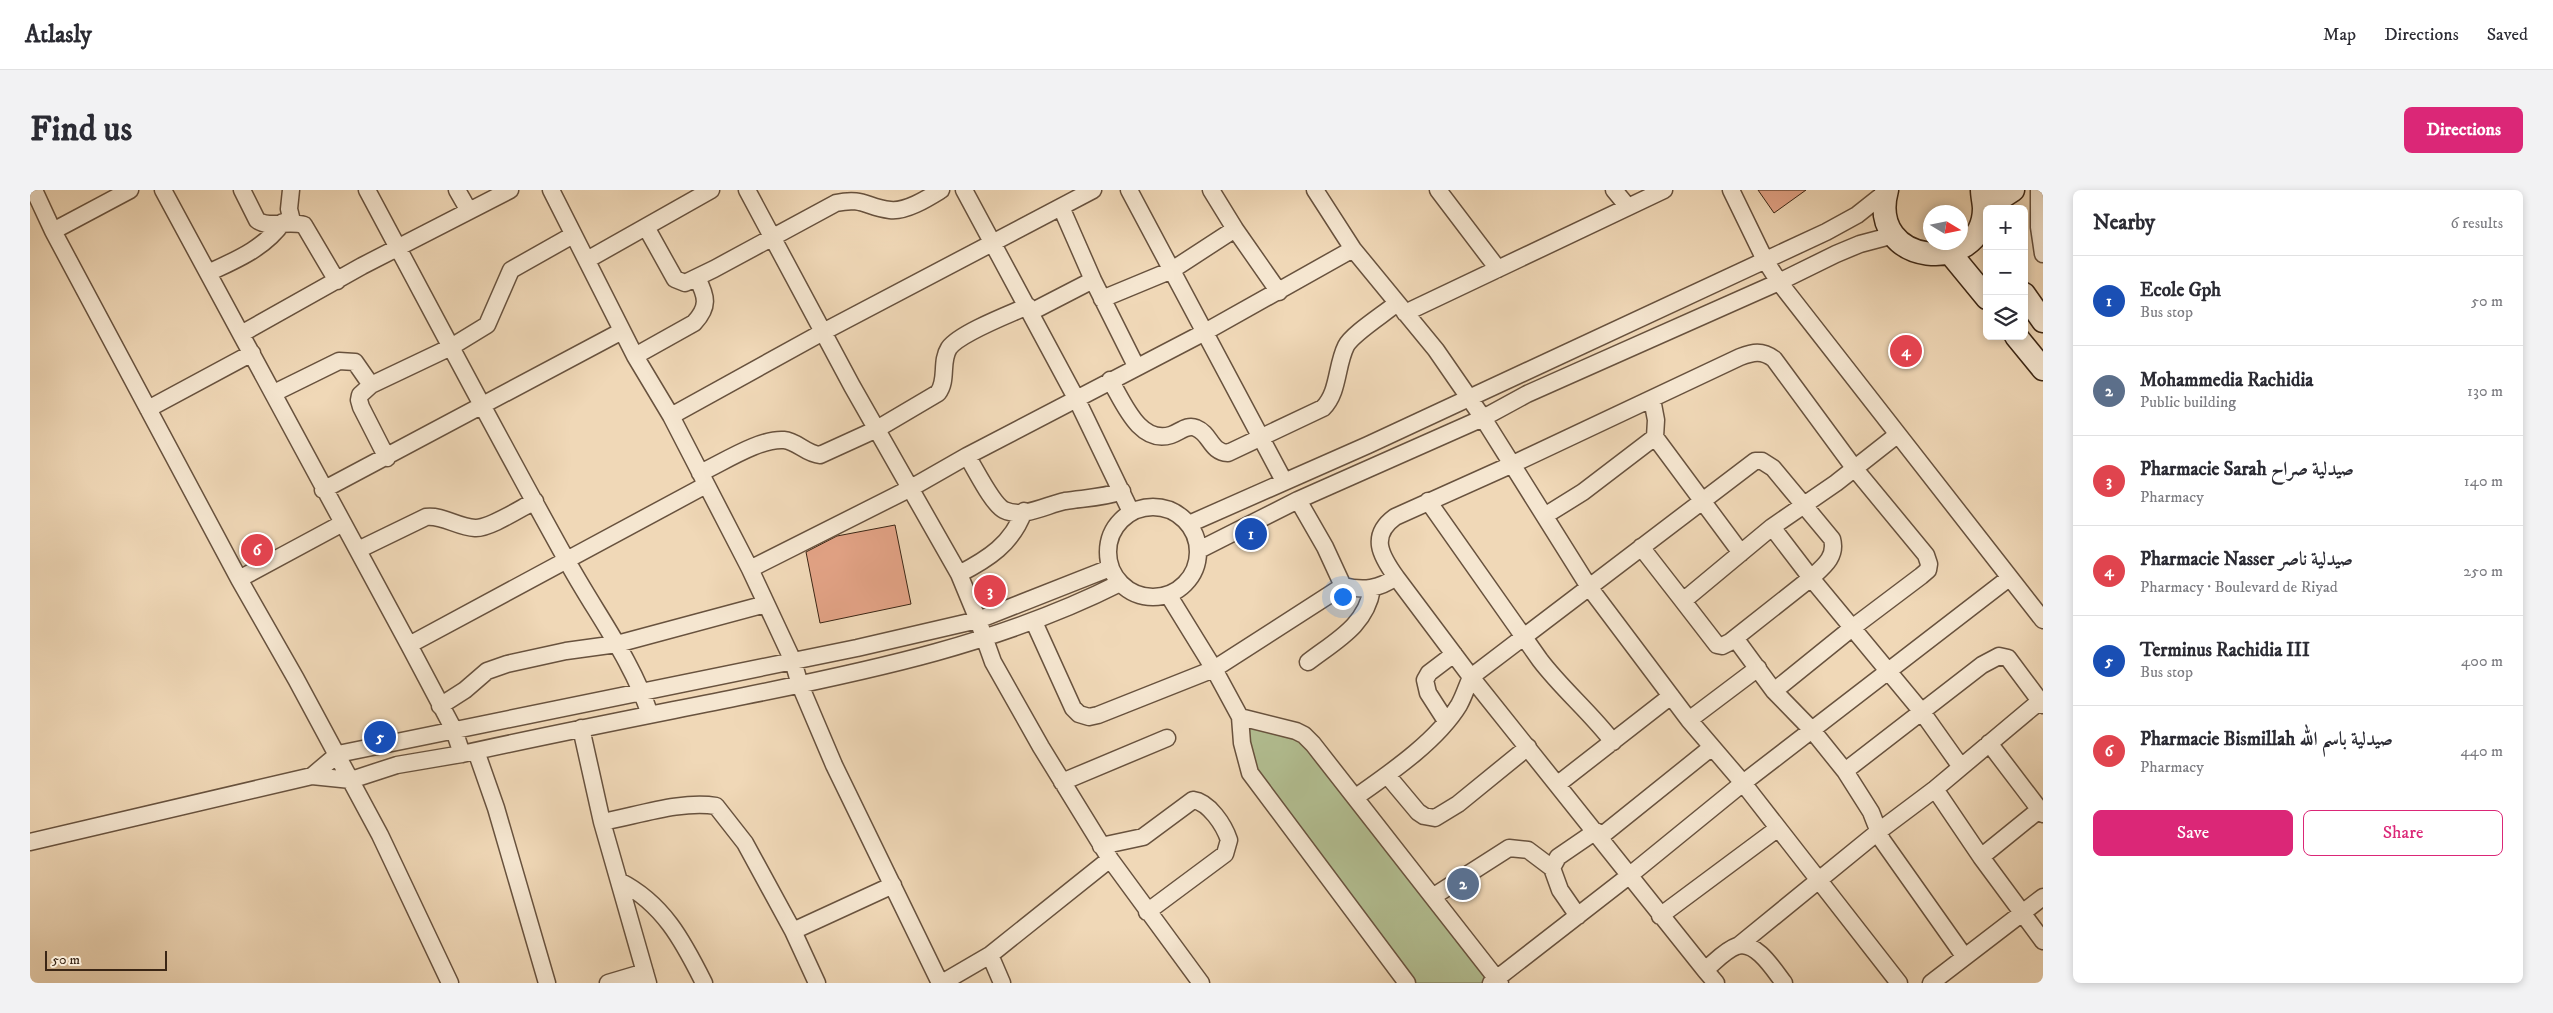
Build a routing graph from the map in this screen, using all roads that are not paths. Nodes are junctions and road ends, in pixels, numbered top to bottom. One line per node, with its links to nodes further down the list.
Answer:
1 (34, 190): 33 (street)
2 (130, 190): 33 (street)
3 (163, 190): 46 (street)
4 (242, 190): 30 (street)
5 (292, 190): 30 (street)
6 (368, 190): 38 (street)
7 (457, 190): 28 (street)
8 (510, 190): 28 (street)
9 (551, 190): 34 (street)
10 (711, 190): 31 (street)
11 (747, 190): 36 (street)
12 (941, 190): 36 (street)
13 (964, 190): 37 (street)
14 (1094, 190): 26 (street)
15 (1129, 190): 45 (street)
16 (1212, 190): 32 (street)
17 (1315, 190): 39 (street)
18 (1438, 190): 44 (street)
19 (1614, 190): 27 (street)
20 (1664, 190): 27 (street)
21 (1731, 190): 43 (street)
22 (2014, 190): 25 (main road)
23 (1886, 191): 35 (main road); 43 (street)
24 (2041, 191): 41 (street)
25 (1993, 205)
26 (1061, 207): 37 (street); 48 (street)
27 (1628, 207): 44 (street)
28 (469, 211): 38 (street)
29 (1983, 213): 40 (main road)
30 (287, 222): 46 (street); 49 (street)
31 (646, 227): 42 (street); 47 (street)
32 (1235, 229): 45 (street); 51 (street)
33 (53, 231): 75 (street)
34 (573, 235): 42 (street); 63 (street)
35 (1894, 235): 40 (main road); 50 (street)
36 (773, 237): 47 (street); 59 (street)
37 (993, 242): 56 (street); 59 (street)
38 (398, 249): 49 (street); 63 (street)
39 (1353, 249): 51 (street); 55 (street)
40 (1950, 253): 52 (main road)
41 (2043, 254)
42 (587, 260): 58 (street)
43 (1764, 260): 50 (street); 71 (street)
44 (1498, 269): 55 (street)
45 (1172, 270): 54 (street); 60 (street)
46 (208, 273): 61 (street)
47 (697, 278): 65 (street)
48 (1093, 280): 54 (street); 56 (street)
49 (337, 281): 61 (street)
50 (1780, 282): 77 (street); 79 (street)
51 (1279, 292): 60 (street)
52 (1985, 295)
53 (2025, 295): 57 (main road)
54 (1102, 299): 66 (street)
55 (1401, 308): 71 (street); 80 (street)
56 (1029, 309): 73 (street); 78 (street)
57 (2043, 321)
58 (622, 332): 65 (street); 74 (street)
59 (823, 332): 76 (street); 78 (street)
60 (1205, 332): 66 (street); 80 (street)
61 (241, 334): 64 (street)
62 (2019, 340): 67 (main road)
63 (451, 347): 69 (street); 74 (street)
64 (252, 353): 70 (street); 75 (street)
65 (635, 356): 76 (street)
66 (1136, 366): 68 (street)
67 (2043, 369)
68 (1110, 380): 73 (street); 80 (street)
69 (371, 385): 70 (street); 83 (street)
70 (274, 392): 89 (street)
71 (1469, 398): 77 (street); 87 (street)
72 (1652, 398): 81 (street); 84 (street); 85 (street)
73 (1077, 400): 82 (street); 90 (street)
74 (482, 407): 83 (street); 93 (street)
75 (148, 409): 113 (street)
76 (671, 416): 86 (street)
77 (1483, 418): 84 (street); 91 (street)
78 (877, 429): 86 (street); 88 (street)
79 (1897, 435): 85 (street); 112 (street)
80 (1262, 436): 87 (street)
81 (1654, 437): 92 (street); 98 (street)
82 (967, 456): 88 (street); 96 (street)
83 (387, 458): 89 (street)
84 (1513, 464): 94 (street); 98 (street)
85 (1855, 469): 95 (street); 124 (street)
86 (703, 479): 106 (street); 108 (street)
87 (1284, 481): 100 (street)
88 (911, 488): 108 (street); 109 (street)
89 (323, 490): 99 (street)
90 (1122, 491): 96 (street); 97 (street)
91 (1298, 500): 104 (street); 115 (street)
92 (1700, 500): 95 (street); 102 (street); 105 (street)
93 (535, 501): 103 (street); 106 (street)
94 (1428, 501): 110 (street); 125 (street)
95 (1804, 505): 101 (street); 111 (street)
96 (1024, 511): 109 (street)
97 (1131, 512): 100 (street); 107 (street)
98 (1546, 515): 116 (street)
99 (343, 523): 103 (street); 113 (street)
100 (1189, 524): 104 (street)
101 (1772, 527): 105 (street); 111 (street)
102 (1641, 547): 116 (street); 119 (street)
103 (358, 550): 129 (street)
104 (1199, 550): 118 (street)
105 (1741, 553): 119 (street)
106 (566, 561): 128 (street); 129 (street)
107 (1110, 568): 114 (street); 121 (street)
108 (750, 569): 120 (street)
109 (959, 574): 121 (street)
110 (1396, 577): 117 (street); 130 (street)
111 (1811, 578): 124 (street); 126 (street)
112 (2009, 578): 122 (street); 135 (street)
113 (239, 579): 157 (street)
114 (1120, 583): 118 (street); 123 (street)
115 (1344, 586): 117 (street); 134 (street)
116 (1589, 588): 125 (street); 140 (street)
117 (1372, 589): 132 (street)
118 (1169, 596): 134 (street)
119 (1683, 601): 126 (street)
120 (766, 604): 128 (street); 131 (street)
121 (978, 620): 127 (street); 131 (street)
122 (2043, 620)
123 (1034, 622): 127 (street); 134 (street)
124 (1852, 628): 135 (street); 139 (street)
125 (1523, 637): 136 (street); 152 (street)
126 (1735, 638): 133 (street)
127 (984, 640): 137 (street); 163 (street)
128 (617, 644): 138 (street); 142 (street)
129 (409, 645): 142 (street)
130 (1454, 654): 136 (street); 146 (street)
131 (793, 661): 137 (street); 138 (street)
132 (1308, 662)
133 (1758, 668): 139 (street); 147 (street)
134 (1214, 669): 145 (street)
135 (1889, 672): 143 (street); 150 (street)
136 (1471, 677): 146 (street); 154 (street)
137 (800, 685): 144 (street); 180 (street)
138 (642, 691): 144 (street); 149 (street)
139 (1774, 691): 150 (street)
140 (1671, 696): 147 (street); 152 (street)
141 (2041, 703): 143 (street); 153 (street)
142 (440, 706): 149 (street)
143 (1922, 712): 158 (street); 159 (street)
144 (650, 715): 148 (street)
145 (1240, 718): 167 (street); 203 (street)
146 (1446, 720): 160 (street)
147 (1689, 720): 155 (street)
148 (581, 728): 156 (street); 169 (street)
149 (454, 730): 156 (street); 157 (street)
150 (1812, 730): 159 (street); 164 (street)
151 (1167, 738): 163 (street)
152 (1613, 742): 165 (street)
153 (1989, 743): 158 (street); 168 (street)
154 (1528, 747): 160 (street); 165 (street)
155 (1712, 747): 164 (street); 172 (street)
156 (469, 753): 162 (street); 196 (street)
157 (338, 754): 161 (street); 162 (street)
158 (1961, 767): 166 (street)
159 (1845, 771): 171 (street)
160 (1386, 775): 167 (street)
161 (312, 776): 162 (street); 173 (street)
162 (351, 780): 195 (street)
163 (1062, 782): 174 (street)
164 (1743, 783): 170 (street); 177 (street)
165 (1558, 784): 172 (street)
166 (1935, 789): 171 (street); 175 (street)
167 (1356, 797): 181 (street)
168 (2039, 804): 175 (street)
169 (602, 822): 179 (street); 187 (street)
170 (1777, 829): 178 (street); 186 (street)
171 (1879, 831): 178 (street); 191 (street)
172 (1598, 834): 176 (street); 177 (street)
173 (30, 842)
174 (1106, 853): 183 (street); 183 (street); 190 (street)
175 (1981, 857): 184 (street)
176 (1552, 868): 181 (street); 185 (street)
177 (1630, 875): 185 (street); 186 (street)
178 (1819, 880): 189 (street); 206 (street)
179 (619, 881): 193 (street); 198 (street)
180 (894, 885): 187 (street); 200 (street)
181 (1434, 896): 194 (street)
182 (2043, 897): 184 (street)
183 (1147, 912): 202 (street)
184 (2021, 912): 188 (street); 191 (street)
185 (1578, 916): 194 (street)
186 (1660, 916): 192 (street)
187 (793, 931): 199 (street)
188 (2043, 941)
189 (1738, 946): 192 (street); 205 (street)
190 (990, 955): 200 (street); 201 (street)
191 (1964, 956): 207 (street)
192 (1705, 970): 204 (street)
193 (647, 978): 197 (street)
194 (1496, 982)
195 (450, 983)
196 (547, 983)
197 (608, 983)
198 (704, 983)
199 (817, 983)
200 (941, 983)
201 (1002, 983)
202 (1201, 983)
203 (1407, 983)
204 (1716, 983)
205 (1784, 983)
206 (1899, 983)
207 (1931, 983)

